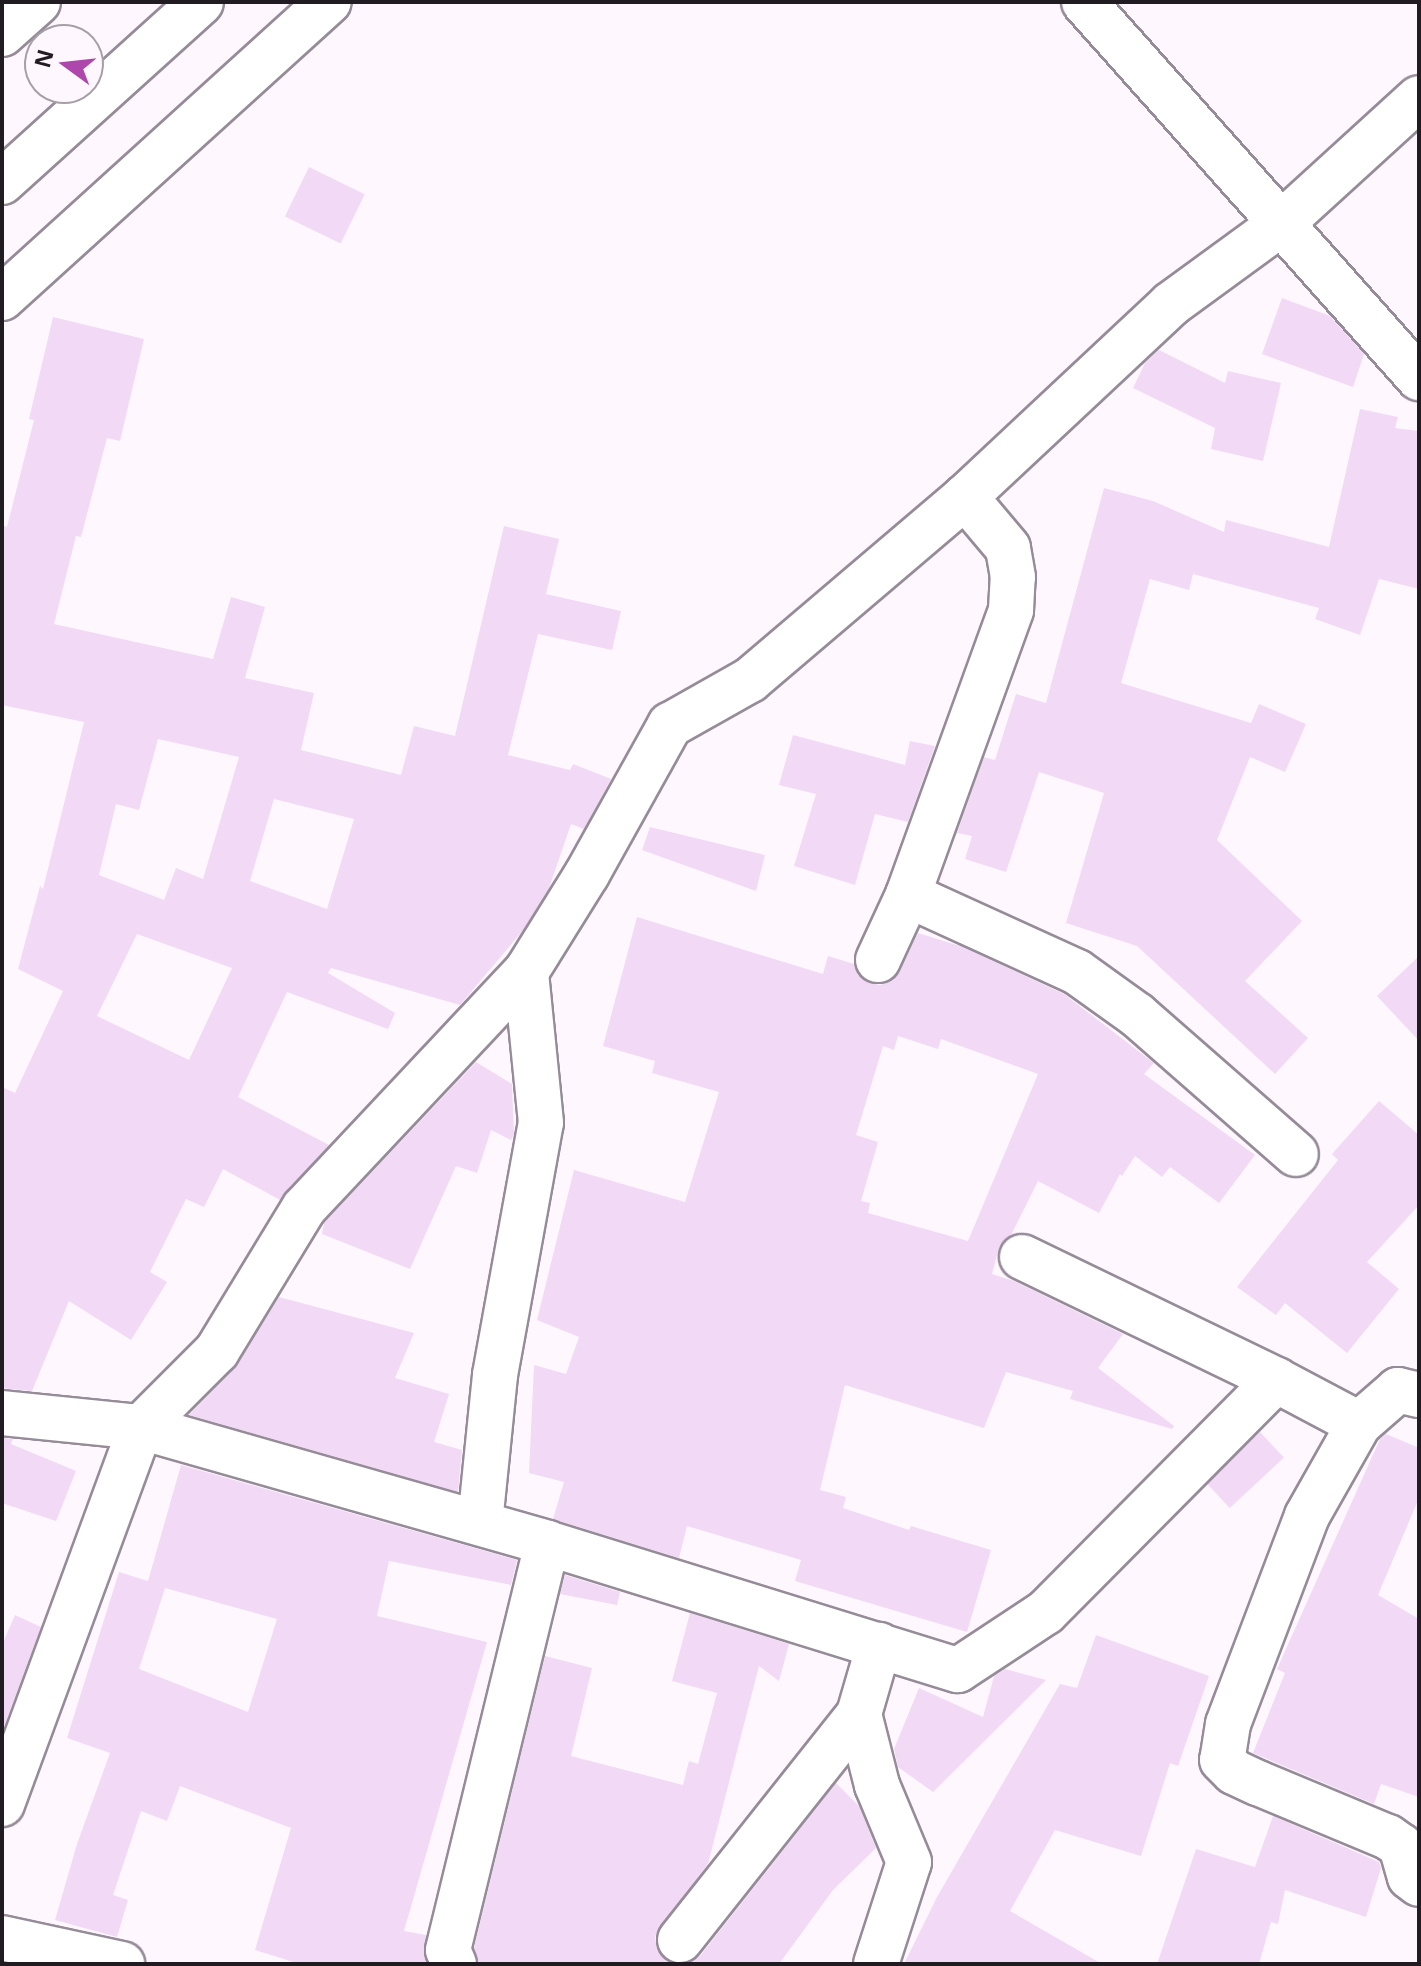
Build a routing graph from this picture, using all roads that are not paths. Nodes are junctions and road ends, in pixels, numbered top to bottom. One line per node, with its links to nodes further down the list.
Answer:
1 (38, 2): 5 (street)
2 (201, 2): 7 (street)
3 (329, 2): 9 (street)
4 (1084, 2): 8 (street)
5 (2, 34)
6 (1419, 98): 8 (street)
7 (2, 182)
8 (1282, 223): 10 (street); 11 (street)
9 (2, 298)
10 (1419, 378)
11 (965, 497): 12 (street); 14 (street)
12 (908, 895): 13 (street); 15 (street)
13 (878, 960)
14 (526, 972): 21 (street); 22 (street)
15 (1296, 1154)
16 (1022, 1257): 17 (street)
17 (1276, 1380): 20 (street); 24 (street)
18 (1419, 1395): 20 (street)
19 (2, 1413): 21 (street)
20 (1359, 1424): 27 (street)
21 (141, 1427): 22 (street); 26 (street)
22 (480, 1523): 23 (street)
23 (547, 1543): 24 (street); 31 (street)
24 (879, 1645): 25 (street)
25 (859, 1714): 29 (street); 32 (street)
26 (2, 1804)
27 (1419, 1884)
28 (2, 1938): 30 (street)
29 (680, 1940)
30 (122, 1964)
31 (454, 1964)
32 (876, 1964)

